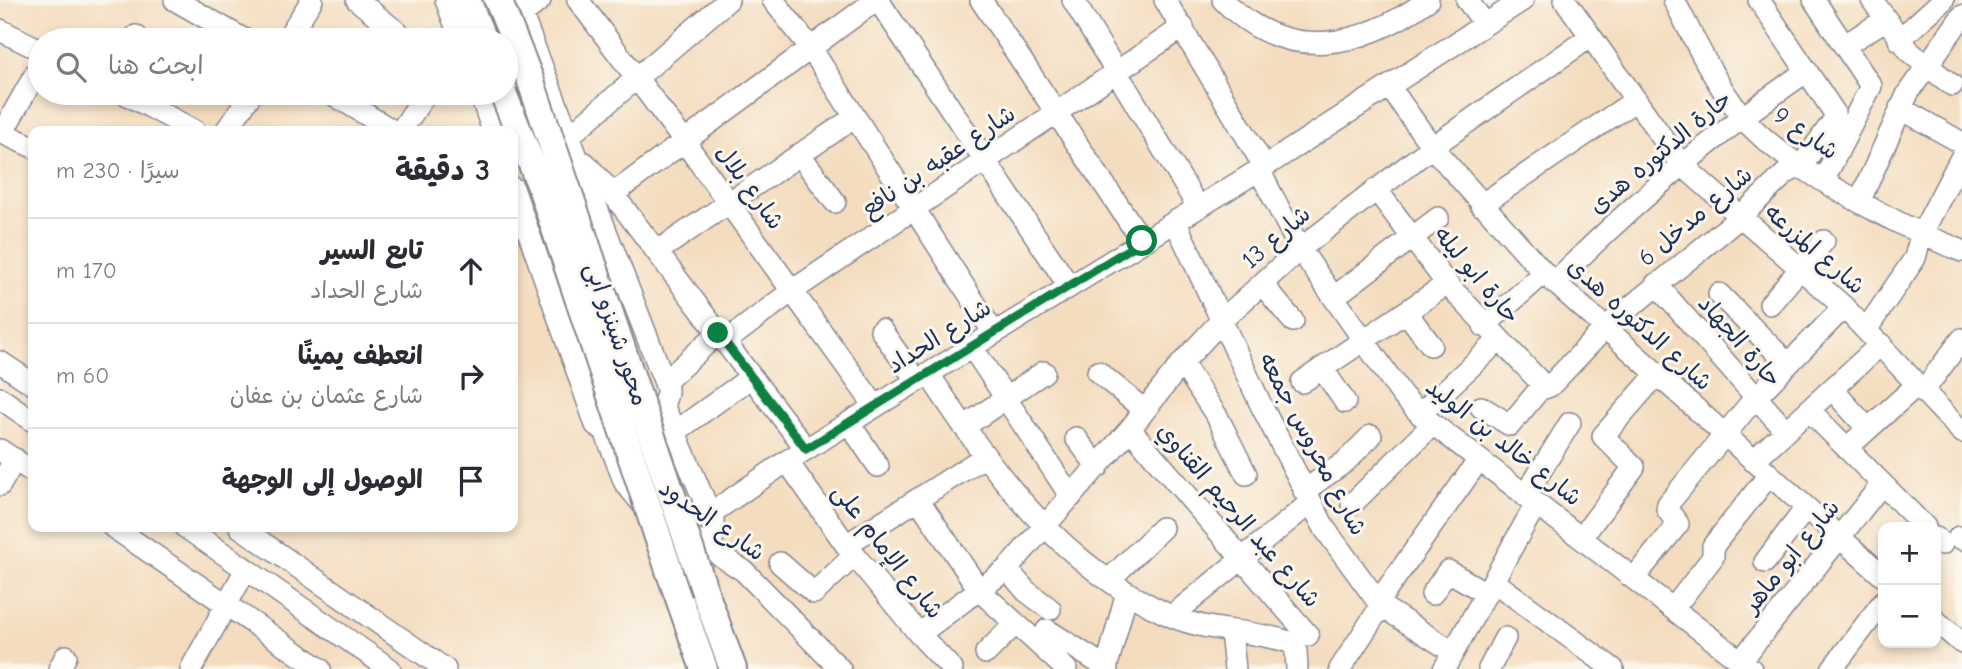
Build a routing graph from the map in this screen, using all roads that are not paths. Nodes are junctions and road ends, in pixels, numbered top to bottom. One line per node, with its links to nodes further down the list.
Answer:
1 (175, 0): 29 (street)
2 (357, 0): 31 (street)
3 (446, 0): 32 (street)
4 (467, 0): 33 (main road)
5 (498, 0): 34 (main road, محور شينزو ابى, bridge)
6 (540, 0): 25 (street)
7 (578, 0): 45 (street, شارع بلال)
8 (728, 0): 45 (street)
9 (773, 0): 40 (street)
10 (877, 0): 40 (street); 75 (street)
11 (981, 0): 57 (street)
12 (1073, 0): 44 (street)
13 (1165, 0): 28 (street, شارع خالد بن الوليد)
14 (1223, 0): 15 (street)
15 (1428, 0)
16 (1467, 0): 27 (street)
17 (1523, 0): 27 (street, شارع الحداد)
18 (1565, 0): 36 (street, شارع المزرعه)
19 (1674, 0): 58 (street, شارع 9)
20 (1759, 0): 43 (street, شارع مدخل 6)
21 (1814, 0): 39 (street)
22 (1943, 0): 37 (street)
23 (301, 4): 30 (street)
24 (1877, 6): 37 (street); 39 (street)
25 (519, 8): 71 (street)
26 (1962, 16): 42 (street)
27 (1485, 24): 47 (street, شارع الحداد)
28 (1183, 26): 44 (street, شارع عقبه بن نافع); 78 (street, شارع خالد بن الوليد)
29 (224, 28)
30 (291, 28)
31 (392, 28)
32 (456, 28)
33 (478, 28)
34 (509, 28)
35 (0, 30): 38 (street)
36 (1590, 37): 49 (street, شارع المزرعه); 72 (street, شارع 13)
37 (1899, 40): 42 (street)
38 (28, 44)
39 (1846, 45): 79 (street)
40 (810, 47): 59 (street); 68 (street)
41 (518, 51): 225 (main road, محور شينزو ابى, bridge)
42 (1924, 66): 48 (street); 56 (street)
43 (1807, 71): 58 (street, حارة الدكتوره هدى); 77 (street, شارع مدخل 6)
44 (1117, 72): 57 (street, شارع عقبه بن نافع); 86 (street)
45 (636, 77): 68 (street, شارع بلال); 71 (street)
46 (28, 86): 67 (street)
47 (1389, 86): 72 (street, شارع الدكتوره هدى); 78 (street, شارع الحداد)
48 (1952, 86)
49 (1636, 100): 76 (street, شارع المزرعه); 85 (street)
50 (146, 105): 60 (street)
51 (244, 105): 61 (street)
52 (354, 105): 62 (street)
53 (418, 105): 63 (street)
54 (484, 105): 64 (street)
55 (508, 105): 65 (main road, محور شينزو ابى, bridge)
56 (1900, 108): 69 (street); 82 (street)
57 (1057, 114): 75 (street, شارع عقبه بن نافع); 94 (street)
58 (1741, 116): 76 (street, حارة الدكتوره هدى); 77 (street, شارع 9)
59 (855, 117): 73 (street); 87 (street)
60 (186, 126)
61 (229, 126)
62 (386, 126)
63 (404, 126)
64 (491, 126)
65 (516, 126)
66 (518, 130): 224 (main road, محور شينزو ابى, bridge)
67 (1, 132): 70 (street)
68 (684, 141): 81 (street); 84 (street, شارع بلال)
69 (1962, 144)
70 (28, 145)
71 (573, 145): 81 (street); 133 (street)
72 (1432, 147): 80 (street, شارع 13); 85 (street, شارع الدكتوره هدى)
73 (800, 155): 83 (street); 84 (street)
74 (1962, 156): 92 (street)
75 (986, 159): 87 (street, شارع عقبه بن نافع); 104 (street)
76 (1681, 164): 89 (street, شارع المزرعه); 100 (street, حارة الدكتوره هدى)
77 (1802, 165): 79 (street, شارع 9); 89 (street, شارع مدخل 6)
78 (1261, 168): 86 (street, شارع الحداد); 96 (street, شارع خالد بن الوليد)
79 (1824, 178): 82 (street, شارع 9)
80 (1376, 189): 93 (street, حارة ابو ليله); 96 (street, شارع 13)
81 (613, 194): 97 (street)
82 (1860, 200): 92 (street, شارع 9)
83 (835, 202)
84 (729, 203): 97 (street); 105 (street, شارع بلال)
85 (1481, 205): 100 (street, شارع الدكتوره هدى)
86 (1198, 207): 90 (street, شارع الحداد)
87 (914, 209): 105 (street, شارع عقبه بن نافع); 115 (street)
88 (1438, 218): 93 (street)
89 (1739, 218): 99 (street, شارع المزرعه); 103 (street, شارع مدخل 6)
90 (1175, 221): 94 (street, شارع الحداد); 111 (street, شارع محروس جمعه)
91 (518, 222): 154 (street, شارع الحدود)
92 (1921, 235): 98 (street, شارع 9); 117 (street)
93 (1411, 238): 102 (street, حارة ابو ليله); 107 (street)
94 (1142, 241): 104 (street, شارع الحداد)
95 (1824, 241): 99 (street)
96 (1300, 249): 101 (street, شارع 13); 107 (street, شارع خالد بن الوليد)
97 (657, 251): 118 (street)
98 (1962, 251)
99 (1801, 271): 108 (street); 109 (street, شارع المزرعه)
100 (1549, 277): 113 (street, شارع الدكتوره هدى); 116 (street, حارة الدكتوره هدى)
101 (1262, 284): 111 (street, شارع 13); 112 (street)
102 (1447, 284): 110 (street); 116 (street, حارة ابو ليله)
103 (1656, 284): 113 (street, شارع مدخل 6); 140 (street, حارة الجهاد)
104 (1069, 286): 115 (street, شارع الحداد)
105 (792, 291): 118 (street, شارع عقبه بن نافع); 142 (street, شارع بلال)
106 (1719, 294): 125 (street)
107 (1334, 297): 120 (street, شارع خالد بن الوليد)
108 (1770, 304)
109 (1844, 307): 117 (street, شارع المزرعه); 125 (street)
110 (1406, 312): 120 (street); 121 (street)
111 (1221, 321): 124 (street, شارع 13); 176 (street, شارع محروس جمعه)
112 (1293, 321)
113 (1606, 327): 129 (street, شارع الدكتوره هدى); 135 (street, شارع مدخل 6)
114 (881, 330): 130 (street)
115 (994, 333): 122 (street, شارع الحداد)
116 (1491, 333): 135 (street, حارة ابو ليله); 148 (street, حارة الدكتوره هدى)
117 (1874, 337): 136 (street, شارع المزرعه); 137 (street)
118 (722, 338): 131 (street); 133 (street, شارع عقبه بن نافع)
119 (1962, 340): 136 (street)
120 (1363, 341): 126 (street); 148 (street, شارع خالد بن الوليد)
121 (1431, 345)
122 (972, 347): 130 (street, شارع الحداد); 139 (street)
123 (0, 362): 132 (street)
124 (1182, 363): 145 (street, شارع 13); 172 (street)
125 (1787, 363): 140 (street)
126 (1322, 368): 134 (street); 141 (street)
127 (1044, 372): 139 (street)
128 (1098, 372): 145 (street)
129 (1658, 373): 158 (street, شارع الدكتوره هدى); 187 (street)
130 (922, 377): 142 (street, شارع الحداد); 151 (street)
131 (750, 378): 156 (street); 162 (street)
132 (28, 381)
133 (665, 382): 143 (street)
134 (1302, 382)
135 (1545, 387): 144 (street, شارع مدخل 6)
136 (1921, 387): 153 (street); 157 (street, شارع المزرعه)
137 (1832, 390): 146 (street); 153 (street)
138 (0, 398): 147 (street)
139 (1006, 398): 151 (street); 175 (street)
140 (1754, 399): 155 (street, حارة الجهاد); 158 (street)
141 (1345, 402)
142 (875, 406): 149 (street, شارع الحداد)
143 (664, 407): 154 (street); 156 (street)
144 (1481, 407)
145 (1144, 410): 152 (street, شارع 13)
146 (1809, 410): 155 (street); 161 (street)
147 (28, 418)
148 (1426, 420): 166 (street, شارع خالد بن الوليد); 167 (street, حارة الدكتوره هدى)
149 (849, 422): 162 (street, شارع الحداد); 168 (street)
150 (1570, 422): 178 (street)
151 (964, 427): 164 (street)
152 (1130, 429): 169 (street, شارع 13); 191 (street, شارع عبد الرحيم القناوي)
153 (1868, 429): 161 (street)
154 (605, 431): 189 (street, شارع الحدود)
155 (1786, 431): 170 (street)
156 (675, 432): 180 (street)
157 (1962, 432)
158 (1722, 435): 170 (street, شارع الدكتوره هدى); 197 (street)
159 (1371, 436): 167 (street)
160 (1076, 438): 169 (street)
161 (1847, 448): 173 (street)
162 (806, 449): 165 (street, شارع الحداد)
163 (7, 455): 171 (street); 174 (street)
164 (984, 457): 177 (street); 182 (street)
165 (787, 461): 180 (street, شارع الحداد); 190 (street, شارع الإمام على)
166 (1478, 461): 178 (street, شارع خالد بن الوليد); 203 (street)
167 (1345, 462): 176 (street)
168 (878, 466)
169 (1098, 467): 175 (street, شارع 13)
170 (1761, 468): 179 (street, شارع الدكتوره هدى); 205 (street)
171 (28, 469)
172 (1246, 474)
173 (1882, 484): 181 (street); 188 (street, شارع ابو ماهر)
174 (0, 485)
175 (1071, 497): 182 (street, شارع 13)
176 (1307, 497): 191 (street); 203 (street, شارع محروس جمعه)
177 (918, 499): 190 (street); 200 (street)
178 (1530, 500): 187 (street, شارع خالد بن الوليد); 199 (street)
179 (1806, 508): 188 (street, شارع الدكتوره هدى); 192 (street)
180 (710, 514): 189 (street)
181 (1920, 522)
182 (1043, 528): 195 (street, شارع 13); 198 (street)
183 (1162, 528): 198 (street)
184 (120, 532): 202 (street)
185 (192, 532): 194 (street)
186 (247, 532): 223 (street)
187 (1582, 537): 197 (street, شارع خالد بن الوليد)
188 (1839, 537): 196 (street, شارع الدكتوره هدى); 218 (street, شارع ابو ماهر)
189 (709, 547): 226 (street, شارع الحدود)
190 (851, 550): 193 (street); 212 (street, شارع الإمام على)
191 (1242, 559): 207 (street); 213 (street, شارع عبد الرحيم القناوي)
192 (1765, 562)
193 (780, 563)
194 (246, 569): 202 (street); 222 (street)
195 (1007, 569): 200 (street, شارع 13); 204 (street)
196 (1878, 572)
197 (1635, 577): 205 (street, شارع خالد بن الوليد)
198 (1118, 585): 207 (street); 219 (street)
199 (1490, 587): 201 (street); 217 (street); 233 (street)
200 (980, 591): 208 (street); 212 (street, شارع 13)
201 (1432, 594)
202 (227, 604): 220 (street); 221 (street)
203 (1379, 604): 217 (street, شارع محروس جمعه); 231 (street)
204 (1050, 609)
205 (1673, 609): 218 (street, شارع خالد بن الوليد)
206 (1878, 609): 234 (street)
207 (1172, 616): 211 (street)
208 (1014, 624): 216 (street); 228 (street)
209 (1941, 625): 215 (street)
210 (1046, 630): 219 (street)
211 (1231, 632): 229 (street); 230 (street)
212 (919, 634): 227 (street, شارع الإمام على)
213 (1308, 635)
214 (1505, 638): 232 (street)
215 (1962, 643)
216 (986, 653)
217 (1449, 661)
218 (1746, 665)
219 (1106, 668)
220 (191, 669)
221 (320, 669)
222 (390, 669)
223 (445, 669)
224 (704, 669)
225 (733, 669)
226 (840, 669)
227 (952, 669)
228 (1066, 669)
229 (1235, 669)
230 (1298, 669)
231 (1340, 669)
232 (1489, 669)
233 (1614, 669)
234 (1832, 669)

